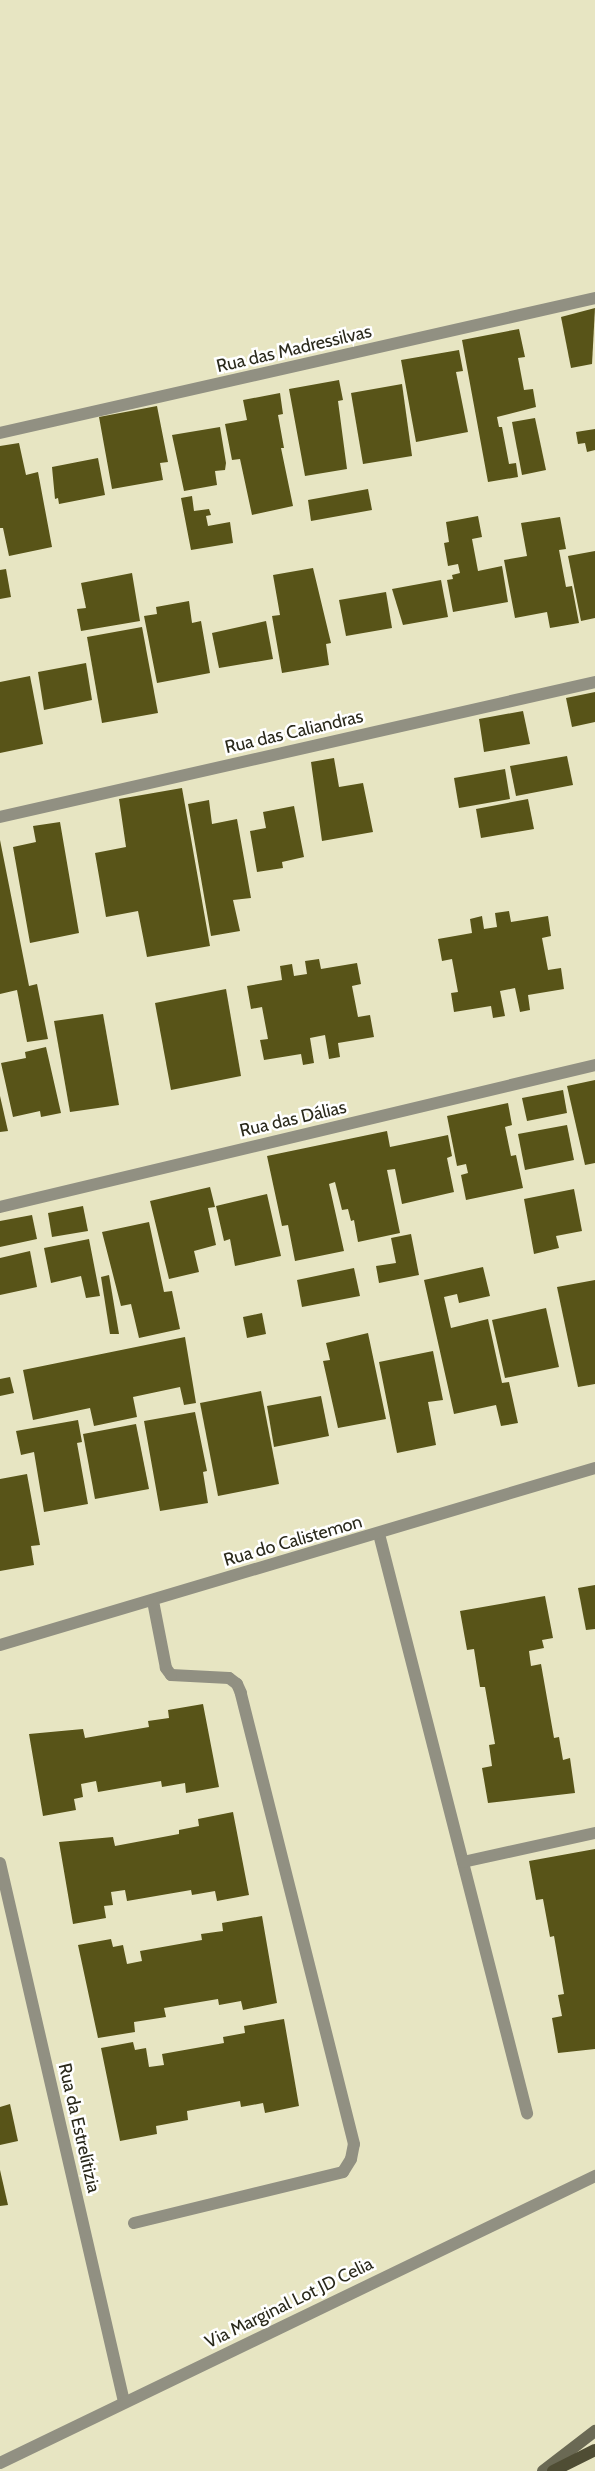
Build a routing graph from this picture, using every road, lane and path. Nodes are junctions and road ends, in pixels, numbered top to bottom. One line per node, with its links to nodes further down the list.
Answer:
1 (595, 298): 2 (street, Rua das Madressilvas)
2 (0, 433)
3 (595, 682): 4 (street, Rua das Caliandras)
4 (0, 817)
5 (595, 1065): 6 (street, Rua das Dálias)
6 (0, 1207)
7 (595, 1468): 8 (street, Rua do Calistemon)
8 (378, 1534): 9 (street, Rua do Calistemon); 12 (street)
9 (153, 1601): 10 (street, Rua do Calistemon); 16 (street)
10 (0, 1645)
11 (595, 1833): 12 (street)
12 (463, 1862): 14 (street)
13 (0, 1863): 17 (street, Rua da Estrelítizia)
14 (527, 2113)
15 (595, 2176): 17 (street, Via Marginal Lot JD Celia)
16 (134, 2223)
17 (124, 2402): 20 (street, Via Marginal Lot JD Celia)
18 (595, 2431): 21 (street)
19 (595, 2450): 22 (main road)
20 (0, 2463)
21 (543, 2471)
22 (553, 2471)

